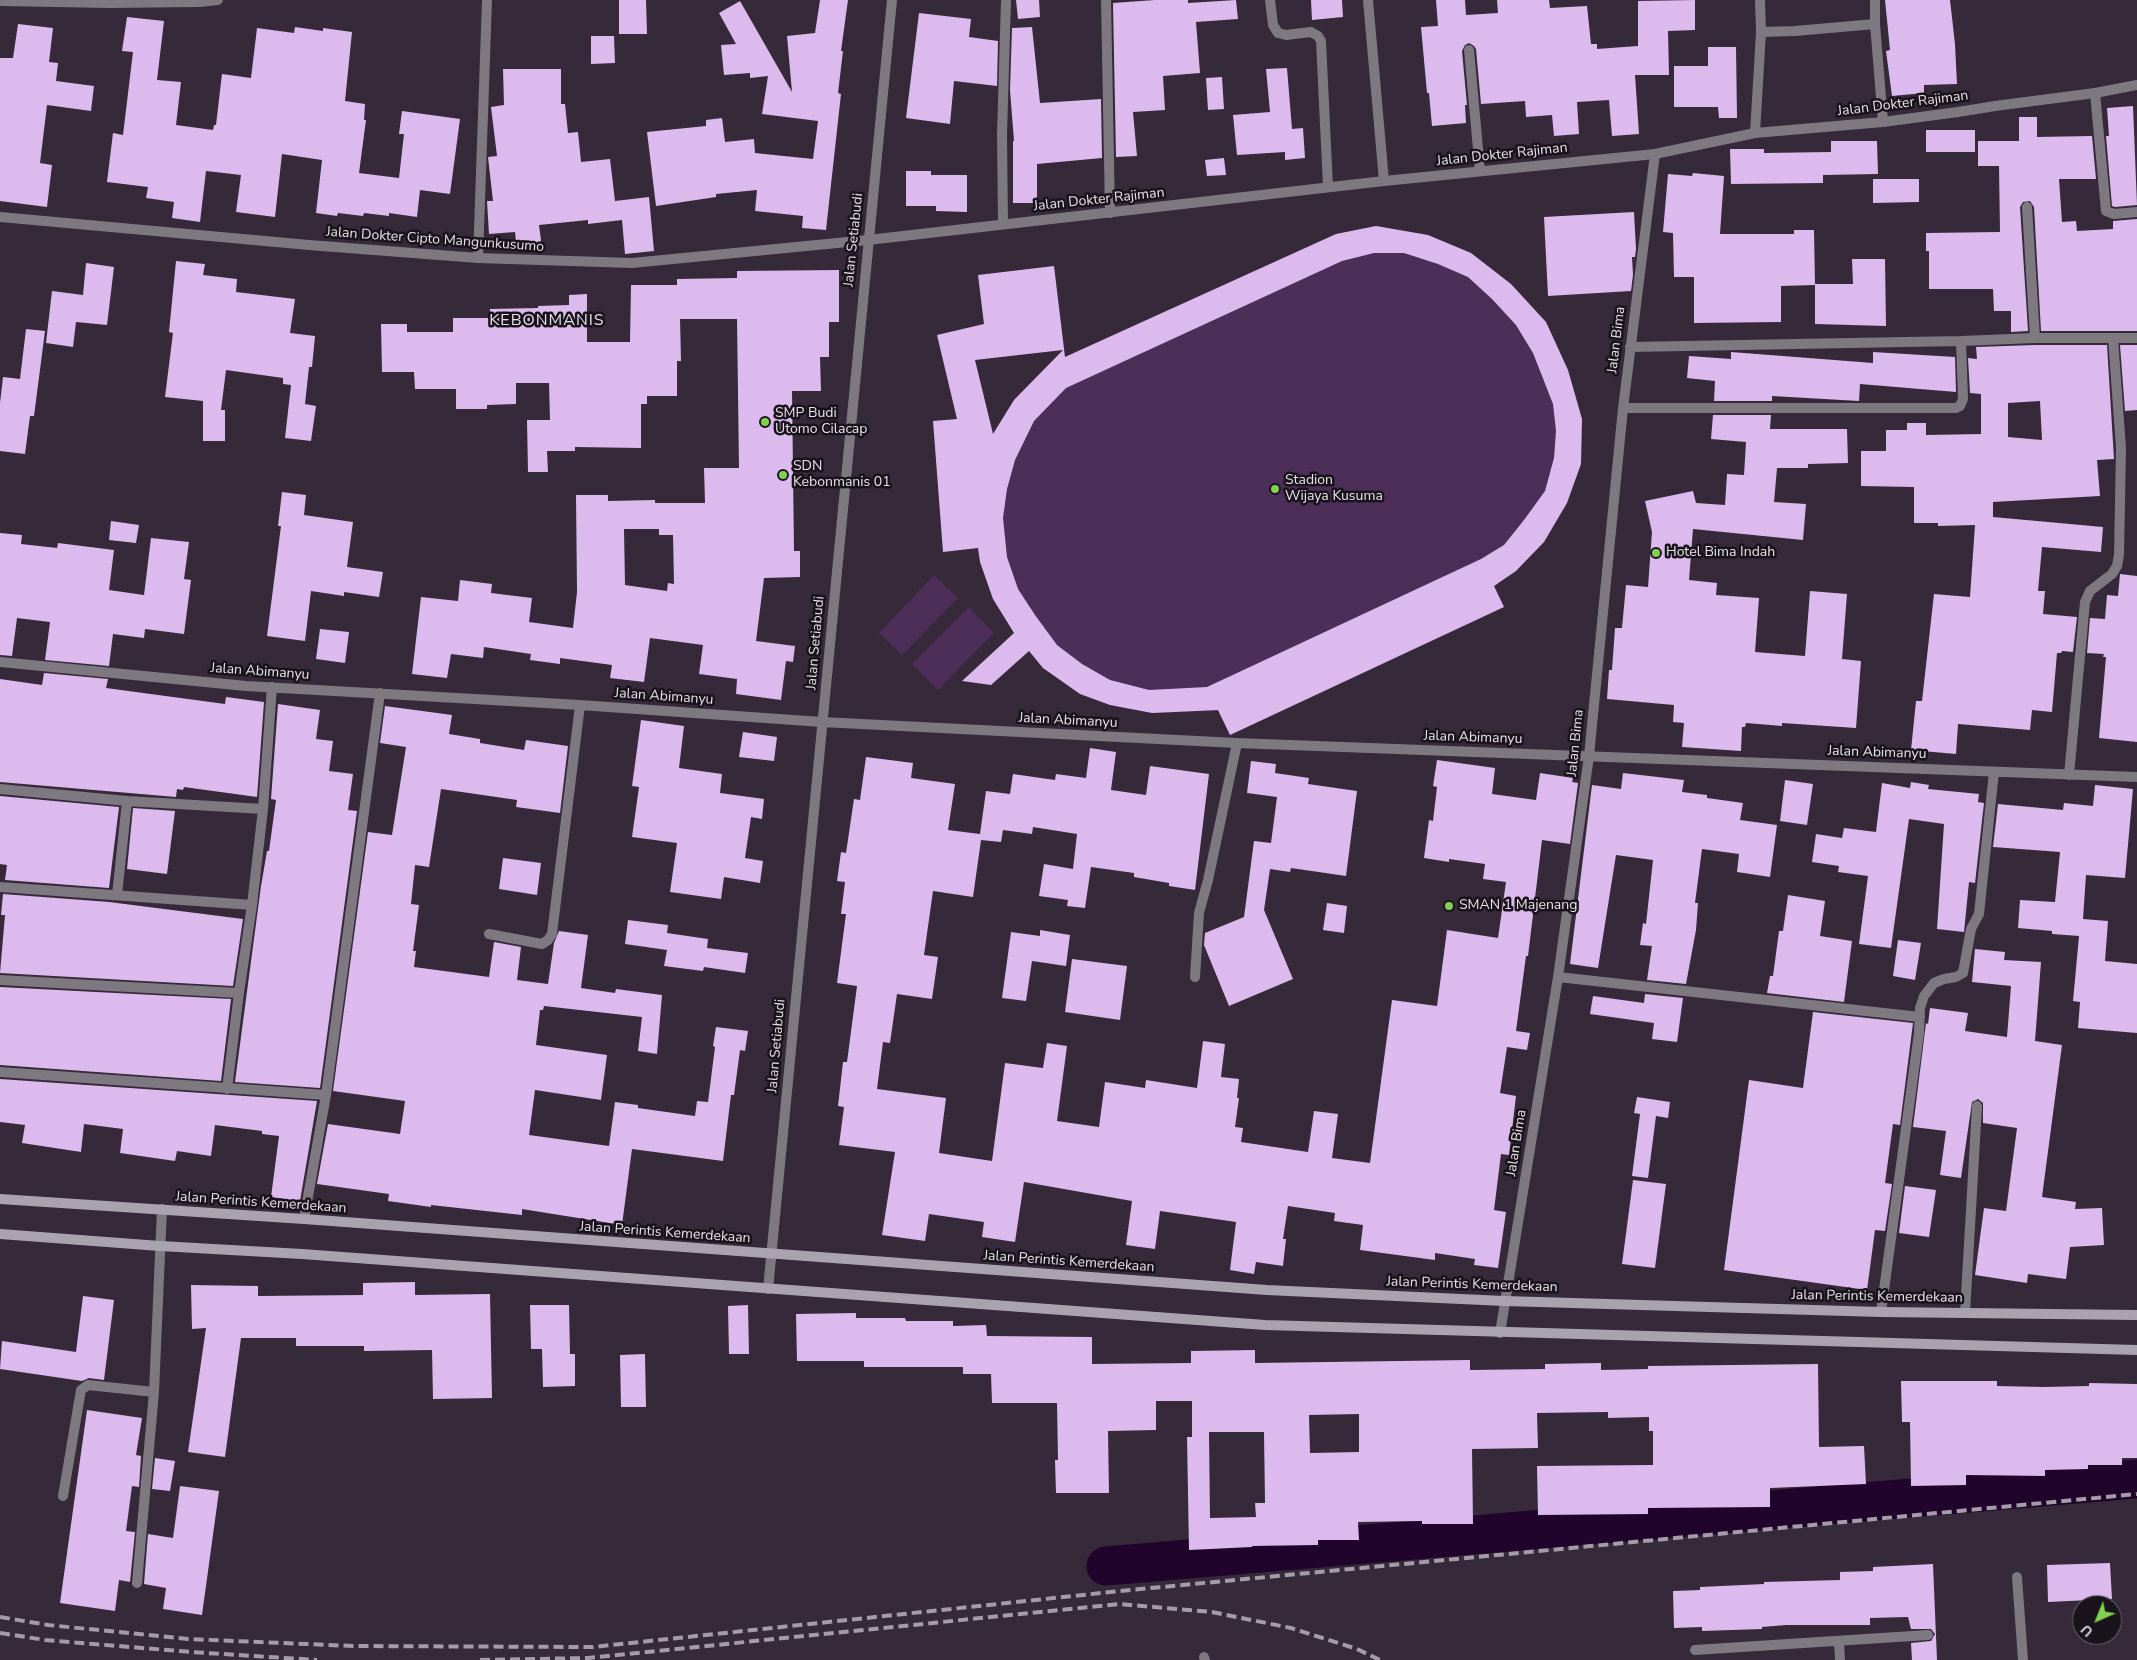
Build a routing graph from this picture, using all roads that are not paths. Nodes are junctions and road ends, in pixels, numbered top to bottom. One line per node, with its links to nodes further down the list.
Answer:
1 (218, 0): 10 (street)
2 (487, 0): 28 (street)
3 (892, 0): 27 (street, Jalan Setiabudi)
4 (1006, 0): 26 (street)
5 (1106, 0): 24 (street)
6 (1270, 0): 21 (street)
7 (1368, 0): 20 (street)
8 (1760, 0): 12 (street)
9 (1875, 0): 11 (street)
10 (0, 1)
11 (1875, 24): 12 (street); 16 (street)
12 (1760, 32): 17 (street)
13 (1469, 50): 19 (street)
14 (2137, 85): 15 (street, Jalan Dokter Rajiman)
15 (2095, 93): 16 (street, Jalan Dokter Rajiman); 23 (street)
16 (1883, 122): 17 (street, Jalan Dokter Rajiman)
17 (1755, 133): 18 (street, Jalan Dokter Rajiman)
18 (1655, 154): 19 (street, Jalan Dokter Rajiman); 33 (street, Jalan Bima)
19 (1480, 171): 20 (street, Jalan Dokter Rajiman)
20 (1384, 181): 21 (street, Jalan Dokter Rajiman)
21 (1328, 187): 24 (street, Jalan Dokter Rajiman)
22 (2027, 207): 29 (street)
23 (2137, 212)
24 (1110, 213): 26 (street, Jalan Dokter Rajiman)
25 (0, 217): 28 (street, Jalan Dokter Cipto Mangunkusumo)
26 (1003, 224): 27 (street, Jalan Dokter Rajiman)
27 (868, 240): 28 (street, Jalan Dokter Cipto Mangunkusumo); 39 (street, Jalan Setiabudi)
28 (478, 258)
29 (2035, 338): 30 (street); 32 (street)
30 (2113, 338): 31 (street); 43 (street)
31 (2137, 338)
32 (1961, 342): 33 (street); 34 (street)
33 (1630, 347): 34 (street, Jalan Bima)
34 (1623, 408): 41 (street, Jalan Bima)
35 (0, 662): 36 (street, Jalan Abimanyu)
36 (272, 687): 37 (street, Jalan Abimanyu); 47 (street)
37 (380, 693): 38 (street, Jalan Abimanyu); 59 (street)
38 (580, 705): 39 (street, Jalan Abimanyu); 51 (street)
39 (822, 722): 40 (street, Jalan Abimanyu); 66 (street, Jalan Setiabudi)
40 (1237, 743): 41 (street, Jalan Abimanyu); 52 (street)
41 (1590, 756): 42 (street, Jalan Abimanyu); 53 (street, Jalan Bima)
42 (1994, 772): 43 (street, Jalan Abimanyu); 56 (street)
43 (2069, 775): 44 (street, Jalan Abimanyu)
44 (2137, 777)
45 (0, 789): 46 (street)
46 (127, 801): 47 (street); 49 (street)
47 (264, 809): 50 (street)
48 (0, 887): 49 (street)
49 (117, 896): 50 (street)
50 (252, 905): 55 (street)
51 (489, 934)
52 (1195, 977)
53 (1558, 977): 56 (street); 68 (street, Jalan Bima)
54 (0, 980): 55 (street)
55 (239, 993): 58 (street)
56 (1917, 1017): 69 (street)
57 (0, 1072): 58 (street)
58 (227, 1089): 59 (street)
59 (326, 1095): 63 (street)
60 (1978, 1106): 70 (street)
61 (0, 1199): 62 (main road, Jalan Perintis Kemerdekaan)
62 (162, 1209): 63 (main road, Jalan Perintis Kemerdekaan); 65 (street)
63 (304, 1219): 66 (main road, Jalan Perintis Kemerdekaan)
64 (0, 1234): 65 (main road)
65 (160, 1246): 67 (main road); 74 (street)
66 (771, 1255): 67 (street, Jalan Setiabudi); 68 (main road, Jalan Perintis Kemerdekaan)
67 (768, 1289): 72 (main road)
68 (1504, 1301): 69 (main road, Jalan Perintis Kemerdekaan); 72 (street, Jalan Bima)
69 (1881, 1312): 70 (main road, Jalan Perintis Kemerdekaan)
70 (1965, 1313): 71 (main road, Jalan Perintis Kemerdekaan)
71 (2137, 1315)
72 (1500, 1333): 73 (main road)
73 (2137, 1350)
74 (154, 1392): 75 (street); 77 (street)
75 (63, 1496)
76 (2017, 1577): 82 (street)
77 (136, 1583)
78 (1928, 1635): 79 (street)
79 (1839, 1641): 80 (street); 81 (street)
80 (1695, 1650)
81 (1840, 1660)
82 (2023, 1660)

